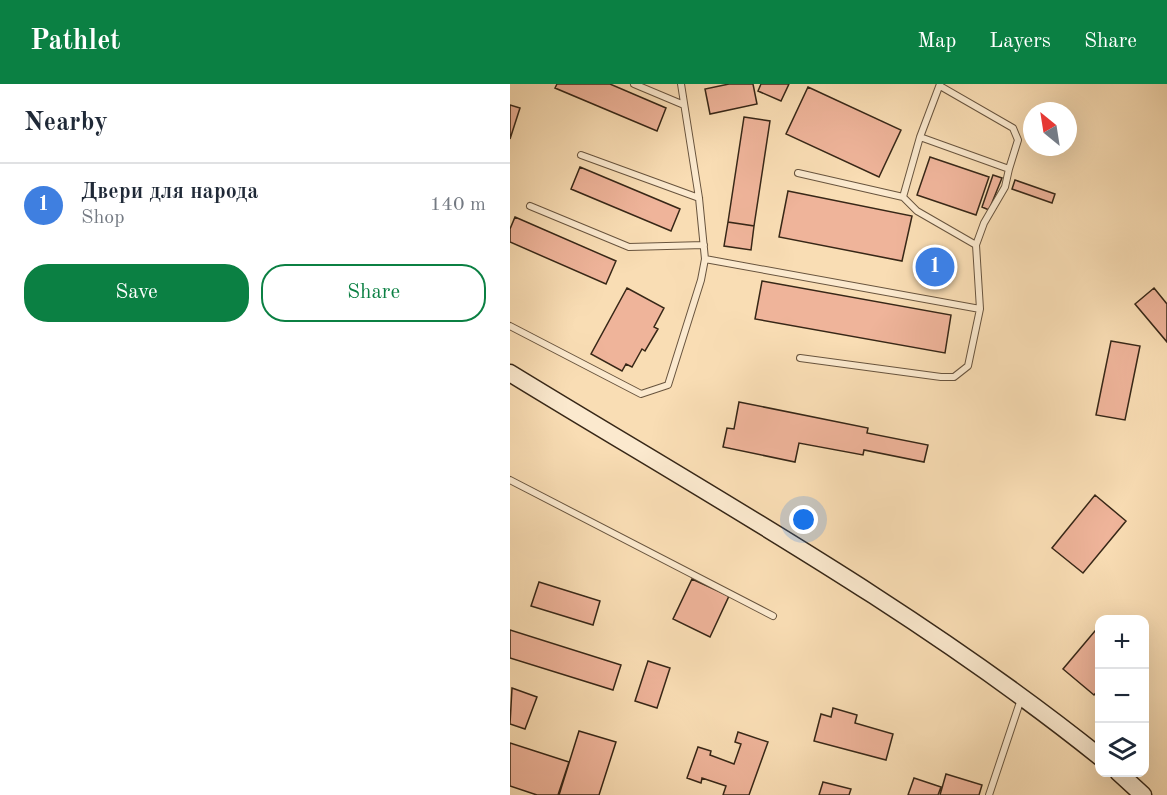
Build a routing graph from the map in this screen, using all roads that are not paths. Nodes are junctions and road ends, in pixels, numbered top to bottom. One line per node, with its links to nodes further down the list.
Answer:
1 (634, 84): 4 (lane)
2 (681, 84): 4 (lane)
3 (940, 85): 5 (lane); 7 (lane)
4 (684, 105): 10 (lane)
5 (920, 137): 7 (lane); 9 (lane)
6 (581, 155): 10 (lane)
7 (1009, 169): 13 (lane)
8 (798, 173): 9 (lane)
9 (903, 197): 13 (lane)
10 (699, 198): 12 (lane)
11 (530, 206): 12 (lane)
12 (704, 245): 14 (lane)
13 (976, 245): 15 (lane)
14 (705, 259): 15 (lane); 16 (lane)
15 (980, 309): 17 (lane)
16 (510, 326)
17 (800, 358)
18 (510, 373): 21 (main road)
19 (510, 480): 20 (lane)
20 (774, 616)
21 (1021, 698): 22 (main road); 24 (lane)
22 (1095, 754)
23 (1123, 777): 25 (main road)
24 (989, 795)
25 (1143, 795)

